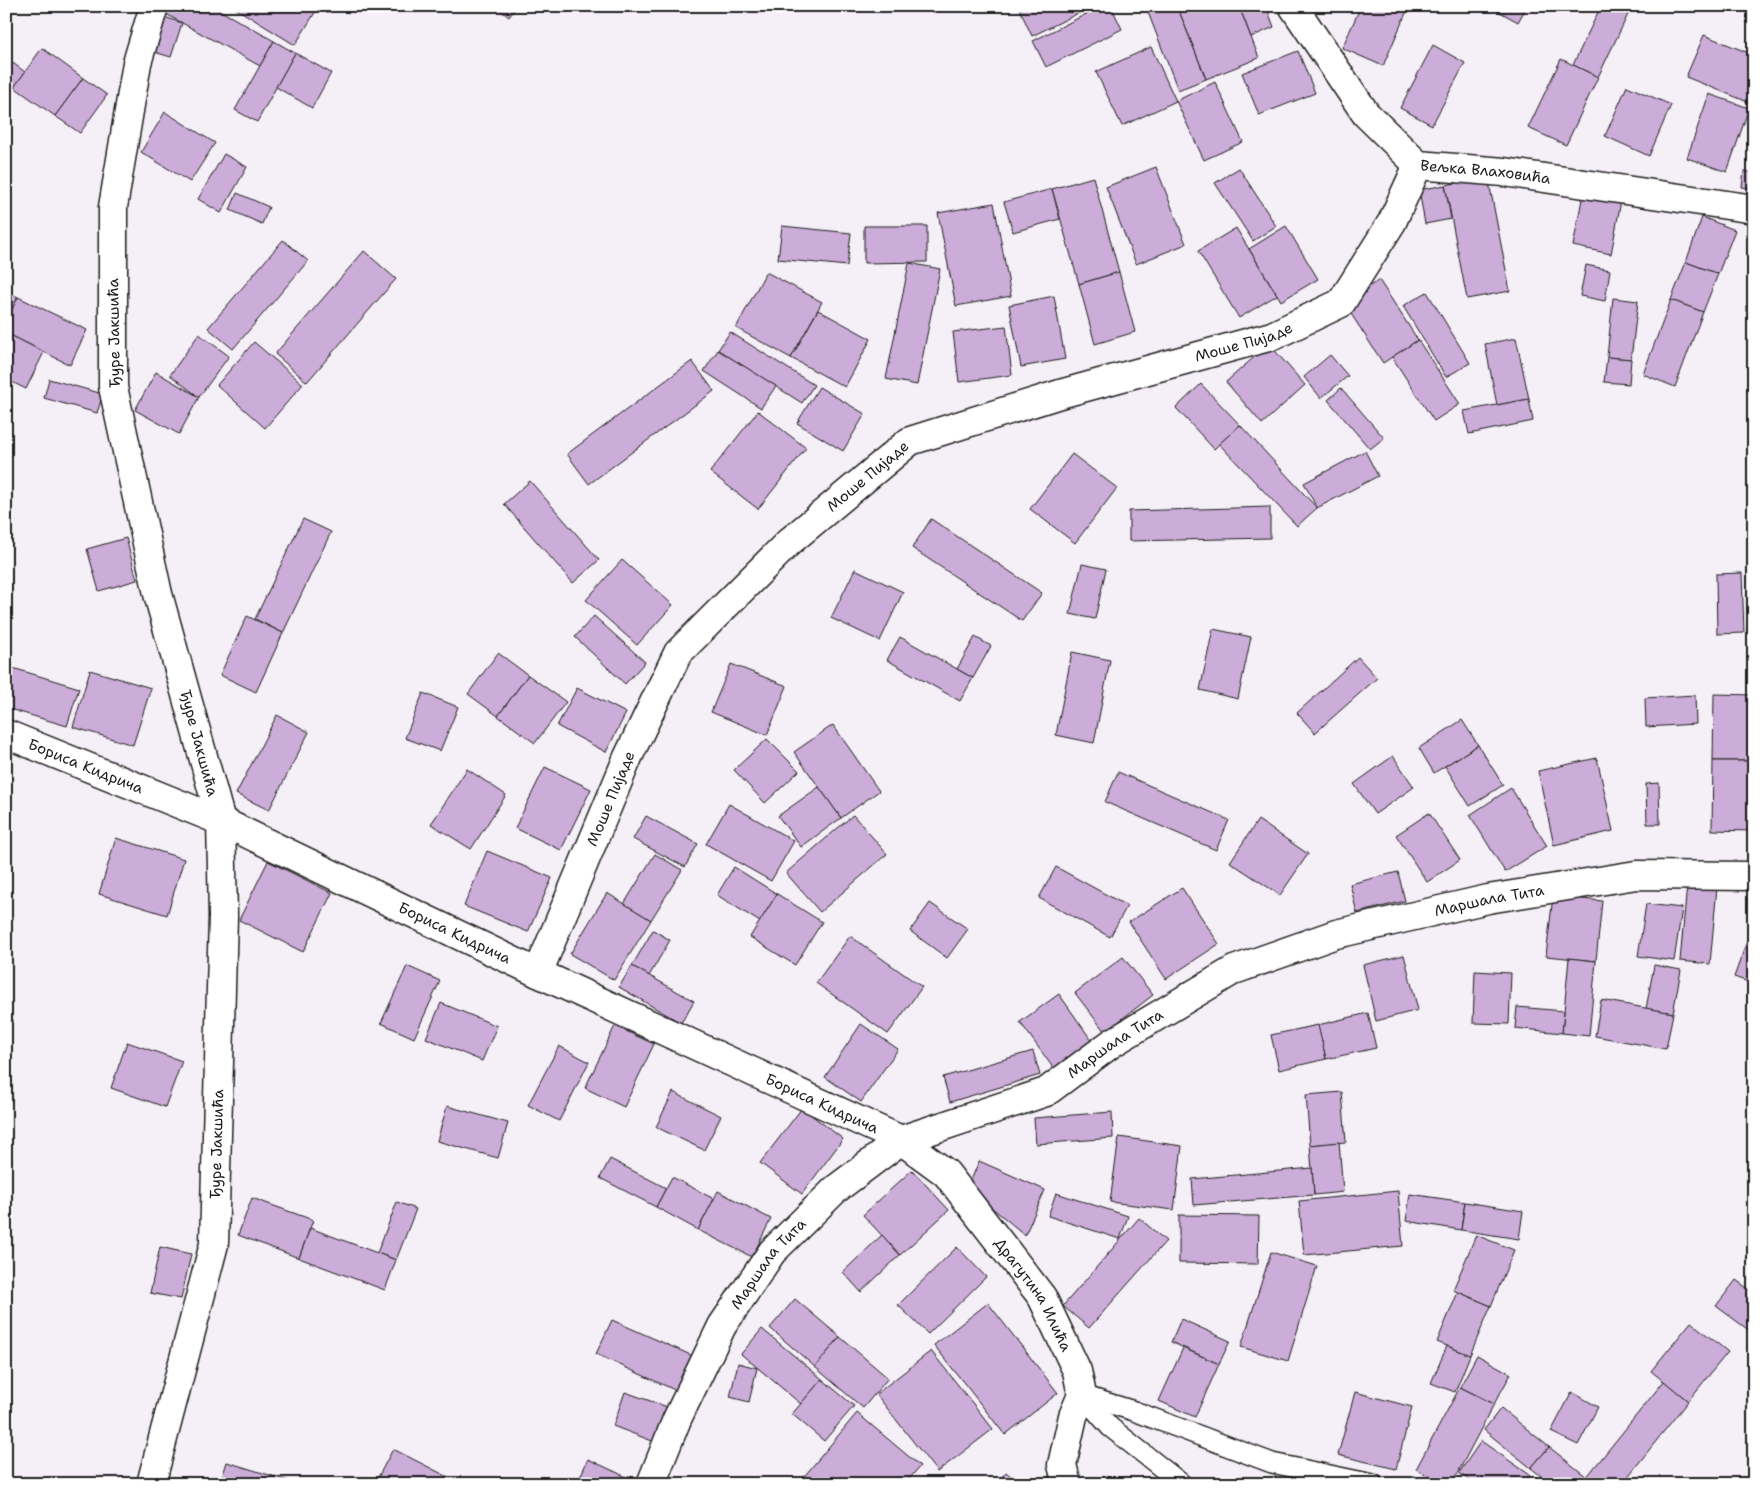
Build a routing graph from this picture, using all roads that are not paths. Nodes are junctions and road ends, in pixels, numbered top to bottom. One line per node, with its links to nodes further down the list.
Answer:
1 (154, 6): 6 (street, Ђуре Јакшића)
2 (1293, 6): 3 (street, Вељка Влаховића)
3 (1418, 165): 4 (street, Вељка Влаховића); 8 (street, Моше Пијаде)
4 (1754, 209)
5 (6, 734): 6 (street, Бориса Кидрича)
6 (220, 821): 8 (street, Бориса Кидрича); 11 (street, Ђуре Јакшића)
7 (1754, 876): 9 (street, Маршала Тита)
8 (538, 973): 9 (street, Бориса Кидрича)
9 (901, 1140): 10 (street, Драгутина Илића); 12 (street, Маршала Тита)
10 (1082, 1395): 13 (street); 14 (lane); 15 (lane)
11 (151, 1484)
12 (651, 1484)
13 (1067, 1484)
14 (1182, 1484)
15 (1373, 1484)

